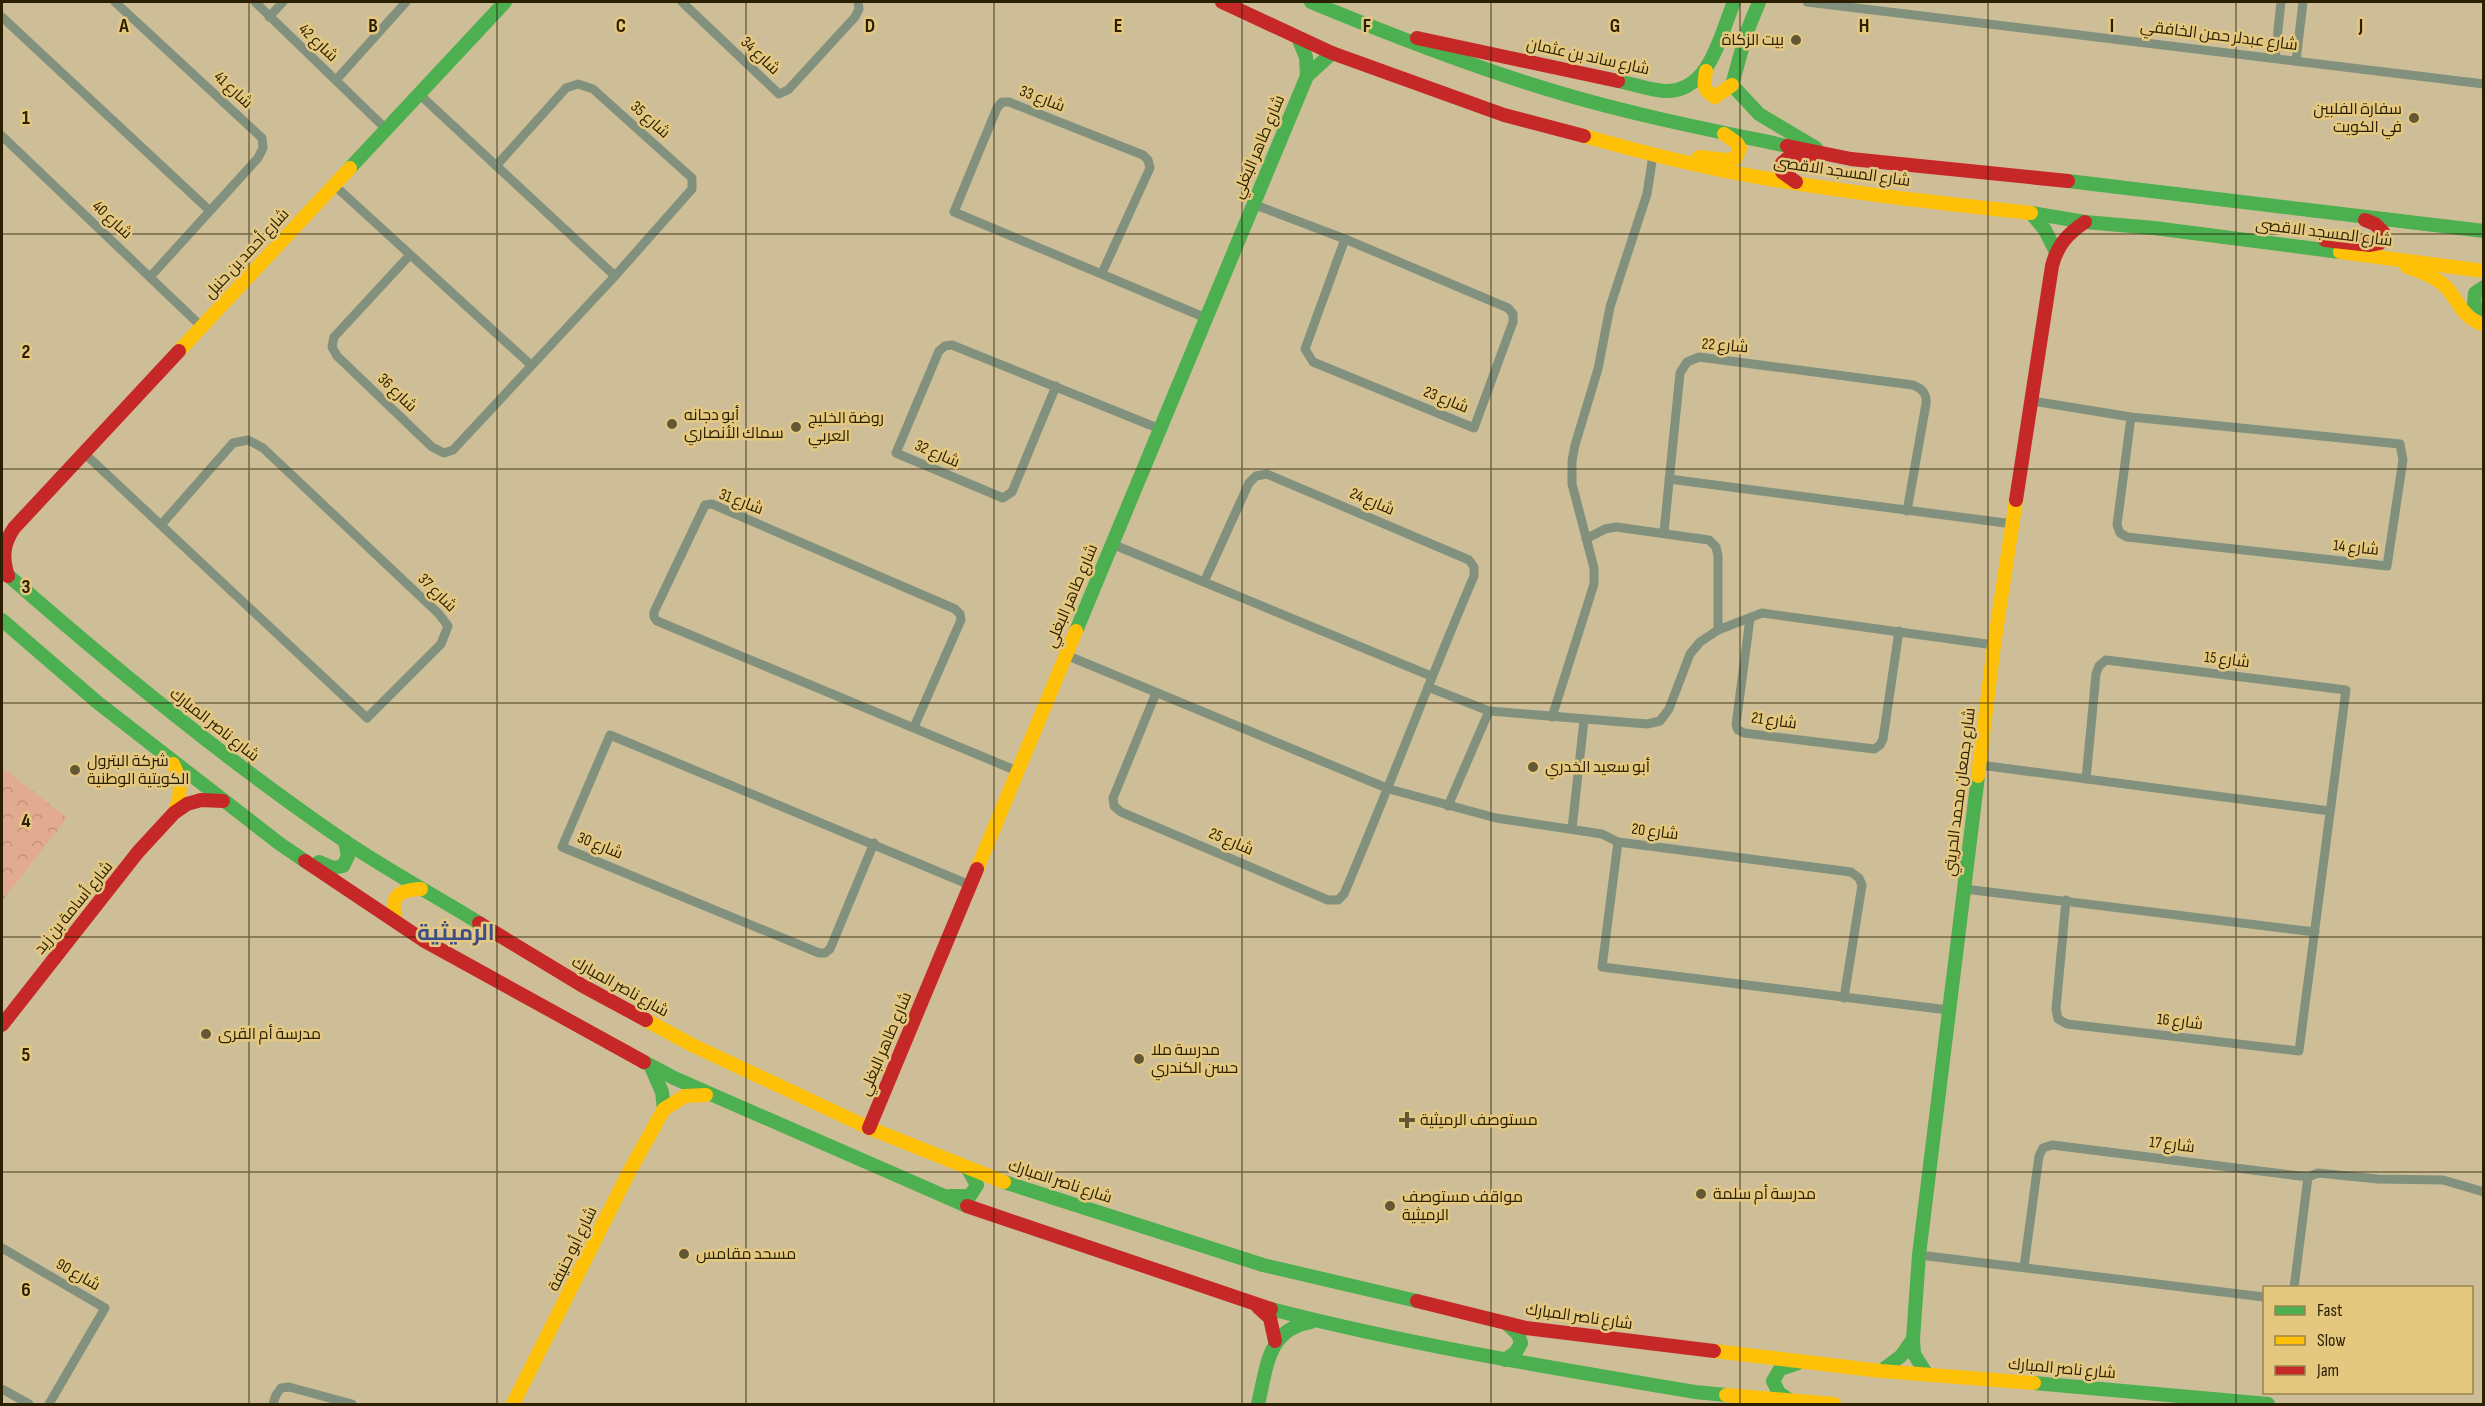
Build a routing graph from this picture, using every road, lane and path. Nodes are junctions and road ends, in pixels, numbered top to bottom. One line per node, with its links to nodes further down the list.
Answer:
1 (115, 2): 38 (street, شارع 41)
2 (255, 2): 16 (street, شارع 42)
3 (284, 2): 16 (street)
4 (406, 2): 24 (street, شارع 42)
5 (505, 2): 27 (street, شارع أحمد بن حنبل)
6 (682, 2): 7 (street, شارع 34)
7 (858, 2)
8 (1222, 2): 18 (street, شارع المسجد الاقصى)
9 (1311, 2): 17 (street, شارع المسجد الاقصى)
10 (1734, 2): 22 (street)
11 (1759, 2): 26 (street)
12 (1808, 2): 20 (street, شارع عبدلر حمن الخافقي)
13 (2281, 2): 20 (street)
14 (2303, 2): 21 (street)
15 (2, 17): 38 (street)
16 (269, 17): 24 (street, شارع 42)
17 (1383, 32): 22 (street, شارع ساند بن عثمان); 29 (street, شارع المسجد الاقصى)
18 (1298, 38): 19 (street, شارع المسجد الاقصى); 23 (street)
19 (1332, 53): 23 (street, شارع طاهر البغلي); 32 (street, شارع المسجد الاقصى)
20 (2275, 58): 21 (street, شارع عبدلر حمن الخافقي)
21 (2296, 61): 25 (street, شارع عبدلر حمن الخافقي)
22 (1706, 71): 26 (street)
23 (1307, 76): 37 (street, شارع طاهر البغلي)
24 (336, 80): 28 (street, شارع 42)
25 (2484, 84)
26 (1732, 85): 31 (street)
27 (419, 94): 28 (street, شارع أحمد بن حنبل); 34 (street)
28 (386, 129): 36 (street, شارع أحمد بن حنبل)
29 (1719, 131): 31 (street, شارع المسجد الاقصى); 32 (street)
30 (2, 136): 51 (street, شارع 40)
31 (1828, 155): 33 (street, شارع المسجد الاقصى)
32 (1657, 156): 35 (street, شارع المسجد الاقصى); 70 (street)
33 (1851, 159): 35 (street); 40 (street, شارع المسجد الاقصى)
34 (496, 166): 50 (street); 50 (street, شارع 35)
35 (1797, 183): 39 (street, شارع المسجد الاقصى)
36 (334, 185): 47 (street); 56 (street, شارع أحمد بن حنبل)
37 (1253, 204): 43 (street, شارع 23); 53 (street, شارع طاهر البغلي)
38 (209, 210): 51 (street, شارع 41)
39 (2031, 213): 41 (street, شارع المسجد الاقصى); 45 (street)
40 (2356, 216): 42 (street, شارع المسجد الاقصى); 44 (street)
41 (2085, 222): 44 (street, شارع المسجد الاقصى); 45 (street)
42 (2484, 231)
43 (1345, 239): 43 (street, شارع 23)
44 (2242, 240): 46 (street, شارع المسجد الاقصى)
45 (2055, 250): 60 (street, شارع جمعان محمد الحريتي)
46 (2335, 251): 48 (street, شارع المسجد الاقصى); 55 (street)
47 (409, 256): 58 (street); 58 (street, شارع 36)
48 (2484, 271)
49 (1102, 273): 49 (street, شارع 33); 53 (street, شارع 33)
50 (615, 276): 57 (street, شارع 35)
51 (150, 277): 56 (street, شارع 40)
52 (2484, 287): 54 (street)
53 (1206, 318): 62 (street, شارع طاهر البغلي)
54 (2484, 318)
55 (2484, 325)
56 (202, 327): 63 (street, شارع أحمد بن حنبل)
57 (561, 336): 58 (street, شارع 36)
58 (531, 365)
59 (1056, 386): 59 (street, شارع 32); 62 (street, شارع 32)
60 (2032, 401): 61 (street, شارع 14); 66 (street, شارع جمعان محمد الحريتي)
61 (2131, 417): 61 (street, شارع 14)
62 (1160, 429): 71 (street, شارع طاهر البغلي)
63 (84, 453): 67 (street, شارع 37); 68 (street, شارع أحمد بن حنبل)
64 (1669, 479): 65 (street); 65 (street, شارع 22); 69 (street)
65 (1907, 511): 66 (street)
66 (2013, 524): 78 (street, شارع جمعان محمد الحريتي)
67 (161, 525): 67 (street, شارع 37)
68 (8, 532): 72 (street, شارع أحمد بن حنبل)
69 (1664, 532): 70 (street); 76 (street)
70 (1586, 539): 84 (street)
71 (1112, 544): 73 (street); 79 (street, شارع طاهر البغلي)
72 (5, 573): 98 (street, شارع ناصر المبارك)
73 (1203, 582): 80 (street); 80 (street, شارع 24)
74 (1750, 618): 76 (street); 77 (street); 77 (street, شارع 21)
75 (2, 620): 88 (street)
76 (1718, 630): 85 (street)
77 (1899, 631): 78 (street)
78 (1994, 645): 89 (street, شارع جمعان محمد الحريتي)
79 (1066, 655): 82 (street); 90 (street, شارع طاهر البغلي)
80 (1431, 676): 81 (street, شارع 24)
81 (1428, 687): 83 (street); 87 (street, شارع 24)
82 (1156, 693): 92 (street); 92 (street, شارع 25)
83 (1489, 711): 84 (street); 94 (street)
84 (1552, 717): 85 (street)
85 (1584, 720): 97 (street)
86 (914, 727): 86 (street, شارع 31); 90 (street, شارع 31)
87 (1411, 734): 92 (street, شارع 25)
88 (170, 759): 93 (street); 96 (street)
89 (1980, 765): 91 (street); 105 (street, شارع جمعان محمد الحريتي)
90 (1017, 771): 103 (street, شارع طاهر البغلي)
91 (2086, 779): 95 (street); 95 (street, شارع 15)
92 (1389, 789): 94 (street)
93 (223, 801): 96 (street, شارع أسامة بن زيد); 101 (street)
94 (1448, 806): 97 (street)
95 (2330, 811): 102 (street, شارع 15)
96 (174, 813): 111 (street, شارع أسامة بن زيد)
97 (1572, 829): 99 (street)
98 (345, 841): 101 (street); 104 (street, شارع ناصر المبارك)
99 (1618, 842): 109 (street, شارع 20); 109 (street, شارع 20)
100 (874, 843): 100 (street, شارع 30); 103 (street, شارع 30)
101 (280, 844): 107 (street)
102 (2321, 880): 108 (street, شارع 16)
103 (970, 885): 115 (street, شارع طاهر البغلي)
104 (422, 889): 107 (street); 115 (street, شارع ناصر المبارك)
105 (1965, 889): 106 (street); 110 (street, شارع جمعان محمد الحريتي)
106 (2066, 900): 108 (street); 108 (street, شارع 16)
107 (395, 920): 112 (street)
108 (2315, 932)
109 (1844, 998): 110 (street, شارع 20)
110 (1948, 1010): 121 (street, شارع جمعان محمد الحريتي)
111 (2, 1025)
112 (651, 1067): 113 (street); 114 (street)
113 (710, 1095): 114 (street); 119 (street)
114 (664, 1109): 141 (street, شارع أبو حنيفة)
115 (869, 1128): 116 (street, شارع ناصر المبارك)
116 (968, 1169): 119 (street); 126 (street, شارع ناصر المبارك)
117 (2308, 1177): 118 (street, شارع 17); 122 (street, شارع 17); 123 (street)
118 (2484, 1191)
119 (945, 1196): 125 (street)
120 (2, 1248): 138 (street, شارع 90)
121 (1919, 1255): 122 (street); 128 (street, شارع جمعان محمد الحريتي)
122 (2024, 1267): 124 (street)
123 (2294, 1286)
124 (2263, 1297)
125 (1257, 1305): 127 (street); 129 (street)
126 (1503, 1321): 130 (street); 131 (street, شارع ناصر المبارك)
127 (1322, 1322): 129 (street); 130 (street)
128 (1913, 1339): 132 (street); 133 (street, شارع جمعان محمد الحريتي)
129 (1275, 1341): 142 (street)
130 (1505, 1360): 135 (street)
131 (1803, 1362): 132 (street, شارع ناصر المبارك); 135 (street)
132 (1881, 1371): 133 (street, شارع ناصر المبارك)
133 (1926, 1373): 136 (street, شارع ناصر المبارك)
134 (2, 1389): 137 (street)
135 (1791, 1401): 143 (street)
136 (2225, 1402): 144 (street, شارع ناصر المبارك)
137 (29, 1404)
138 (49, 1404)
139 (273, 1404): 140 (street)
140 (352, 1404)
141 (513, 1404)
142 (1258, 1404)
143 (1834, 1404)
144 (2268, 1404)

